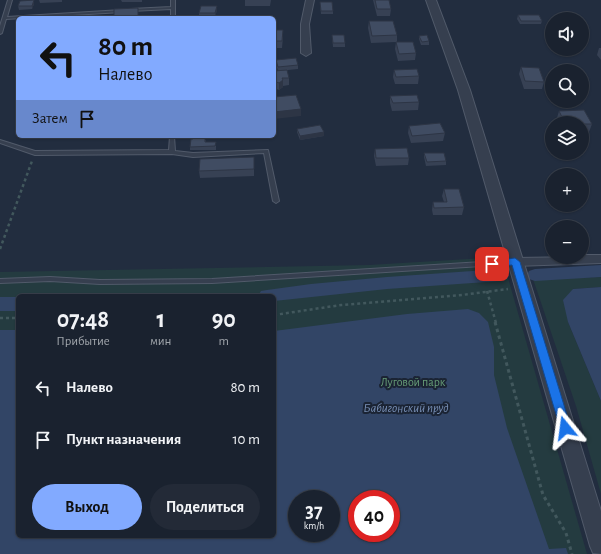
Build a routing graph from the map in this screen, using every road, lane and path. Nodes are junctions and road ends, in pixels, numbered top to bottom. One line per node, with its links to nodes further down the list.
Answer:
1 (10, 0): 9 (lane)
2 (173, 0): 5 (lane)
3 (310, 0): 11 (street)
4 (431, 0): 19 (street)
5 (173, 8): 6 (lane); 7 (lane)
6 (39, 16)
7 (173, 16)
8 (16, 17): 9 (lane)
9 (5, 18): 10 (lane)
10 (0, 33)
11 (306, 53)
12 (172, 138): 14 (lane)
13 (0, 141): 15 (lane)
14 (172, 152): 15 (lane); 16 (lane)
15 (35, 153): 17 (path)
16 (276, 201)
17 (0, 249)
18 (601, 259): 19 (street)
19 (515, 262): 20 (lane); 21 (street)
20 (0, 281)
21 (523, 288): 22 (path); 26 (street)
22 (487, 291): 23 (path); 27 (path)
23 (276, 315)
24 (0, 318): 25 (path)
25 (16, 318)
26 (601, 546)
27 (572, 554)

